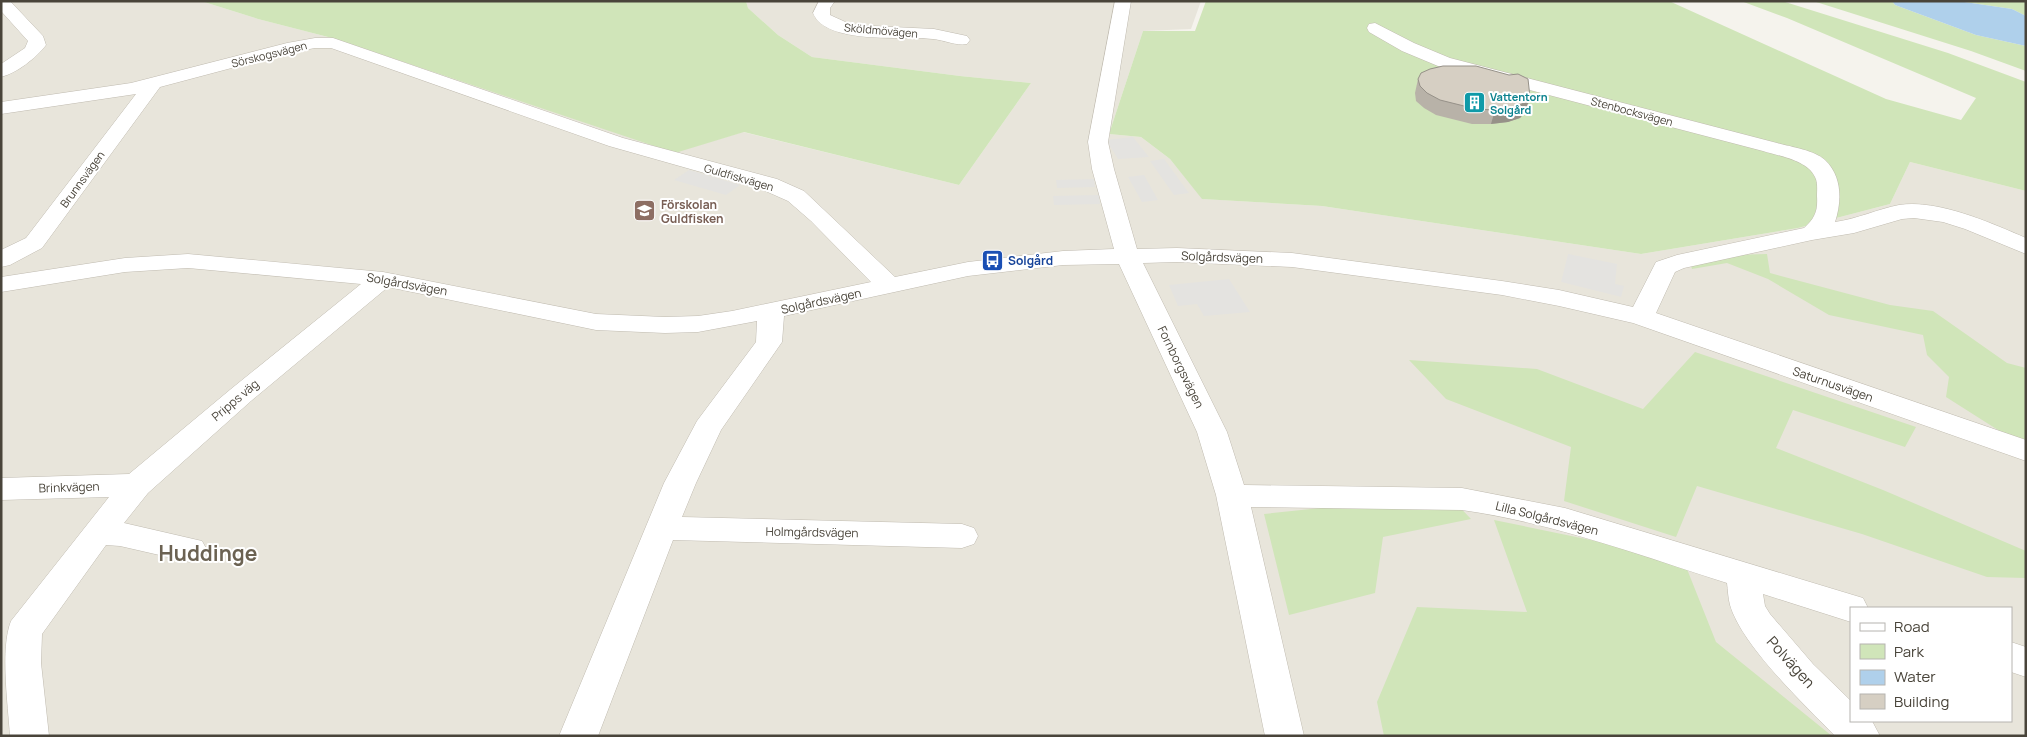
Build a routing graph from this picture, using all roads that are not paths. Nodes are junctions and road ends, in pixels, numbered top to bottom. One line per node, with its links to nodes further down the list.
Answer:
1 (1, 1): 6 (street)
2 (827, 1): 5 (street, Sköldmövägen)
3 (1123, 1): 12 (street, Fornborgsvägen)
4 (1375, 28): 10 (street, Stenbocksvägen)
5 (961, 40)
6 (1, 72)
7 (152, 85): 8 (street, Sörskogsvägen); 9 (street, Sörskogsvägen); 13 (street, Brunnsvägen)
8 (1, 108)
9 (585, 131): 16 (street, Guldfiskvägen)
10 (1812, 233): 11 (street); 18 (street)
11 (2026, 247)
12 (1127, 254): 16 (street, Solgårdsvägen); 18 (street, Solgårdsvägen); 22 (street, Fornborgsvägen)
13 (1, 260)
14 (383, 278): 15 (street, Solgårdsvägen); 17 (street, Solgårdsvägen); 20 (street, Pripps väg)
15 (1, 285)
16 (890, 286): 17 (street, Solgårdsvägen)
17 (770, 312): 23 (street)
18 (1641, 317): 19 (street, Saturnusvägen)
19 (2026, 451)
20 (137, 485): 21 (street, Brinkvägen); 24 (street, Pripps väg)
21 (1, 490)
22 (1232, 494): 27 (street, Lilla Solgårdsvägen); 33 (street, Fornborgsvägen)
23 (663, 528): 25 (street, Holmgårdsvägen); 32 (street)
24 (98, 532): 26 (street); 31 (street, Pripps väg)
25 (962, 536)
26 (190, 550)
27 (1743, 577): 28 (street, Lilla Solgårdsvägen); 34 (street, Polvägen)
28 (1850, 608)
29 (2012, 657): 30 (street)
30 (2026, 662)
31 (30, 736)
32 (578, 736)
33 (1285, 736)
34 (1861, 736)

